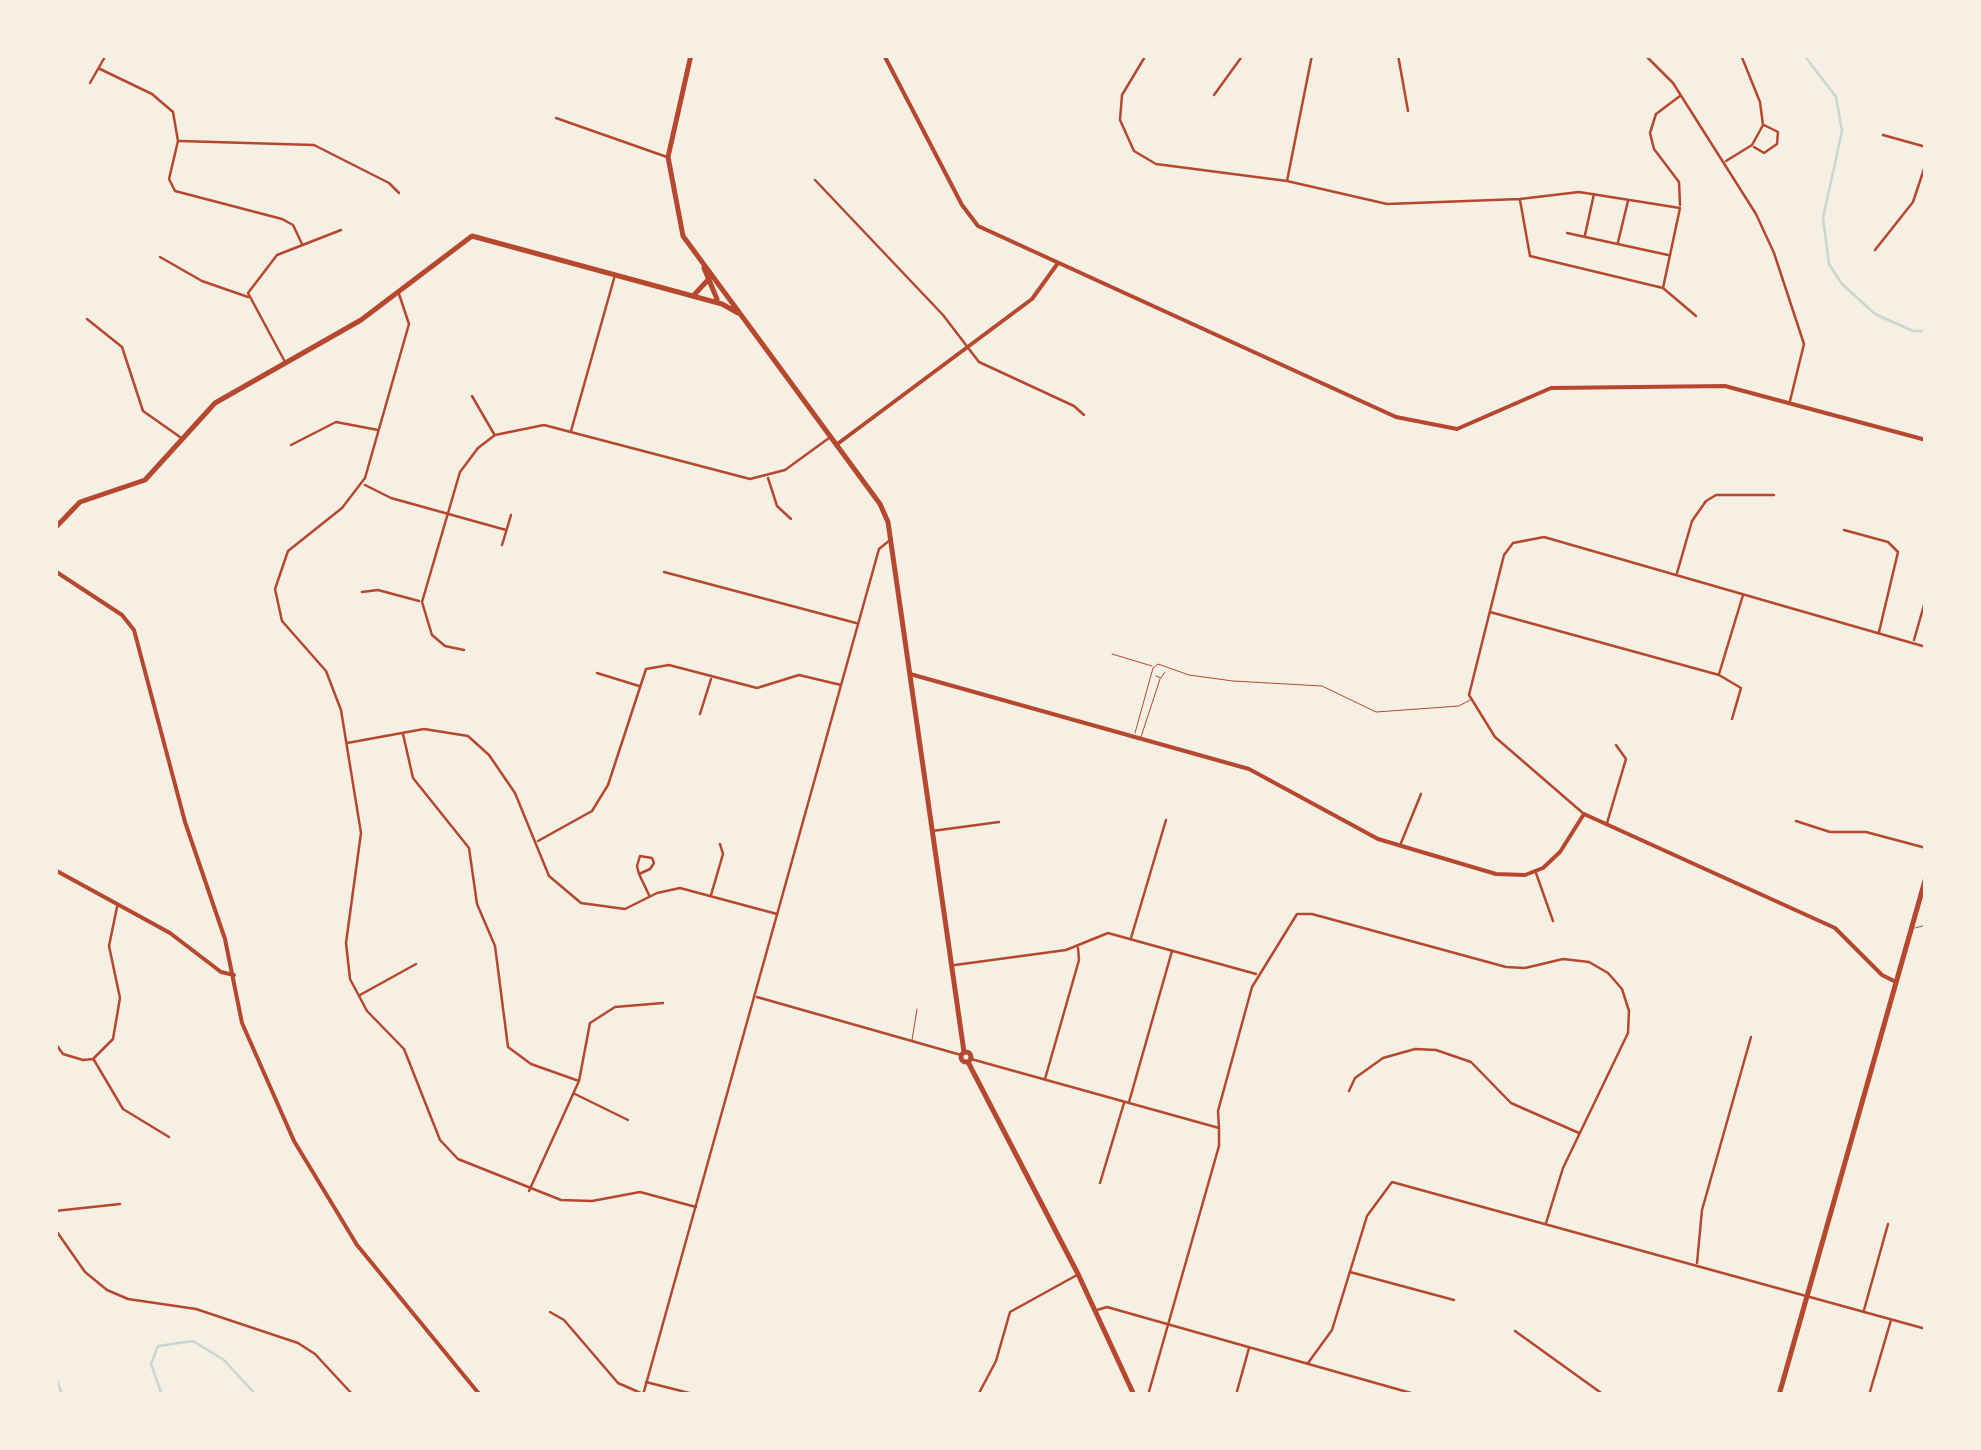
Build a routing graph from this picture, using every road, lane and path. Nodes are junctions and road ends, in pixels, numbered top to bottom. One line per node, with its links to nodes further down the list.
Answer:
1 (106, 55): 10 (street)
2 (692, 55): 21 (main road)
3 (884, 55): 39 (street)
4 (1146, 55): 25 (street)
5 (1242, 55): 12 (street)
6 (1312, 55): 25 (street)
7 (1398, 55): 14 (street)
8 (1645, 55): 13 (street)
9 (1741, 55): 16 (street)
10 (100, 69): 11 (street); 18 (street)
11 (90, 83)
12 (1214, 95)
13 (1681, 96): 22 (street); 30 (street)
14 (1408, 111)
15 (556, 118): 21 (street)
16 (1763, 124): 19 (street); 19 (street)
17 (1883, 135): 20 (street)
18 (178, 141): 26 (street); 34 (street)
19 (1752, 145): 22 (street)
20 (1926, 148)
21 (668, 157): 40 (main road)
22 (1724, 162): 54 (street)
23 (1926, 163): 36 (street)
24 (816, 180): 51 (street)
25 (1286, 181): 29 (street)
26 (399, 193)
27 (1594, 193): 28 (street); 29 (street); 33 (street)
28 (1628, 199): 30 (street); 35 (street)
29 (1520, 200): 43 (street)
30 (1680, 208): 37 (street)
31 (341, 230): 34 (street)
32 (1567, 232): 33 (street)
33 (1585, 236): 35 (street)
34 (302, 244): 47 (street)
35 (1618, 244): 37 (street)
36 (1875, 250)
37 (1669, 255): 43 (street)
38 (160, 256): 47 (street)
39 (1058, 263): 51 (street); 54 (street)
40 (704, 268): 42 (main road); 46 (main road)
41 (615, 274): 44 (main road); 45 (main road); 57 (street)
42 (708, 278): 45 (main road); 46 (main road)
43 (1662, 288): 49 (street)
44 (398, 293): 52 (main road); 56 (street)
45 (693, 296): 46 (main road)
46 (718, 296): 48 (main road); 48 (main road)
47 (248, 297): 52 (street)
48 (738, 313): 60 (main road)
49 (1696, 316)
50 (87, 319): 59 (street)
51 (966, 348): 55 (street); 63 (street)
52 (286, 362): 59 (main road)
53 (472, 396): 58 (street)
54 (1790, 401): 61 (street)
55 (1084, 415)
56 (379, 431): 62 (street); 65 (street)
57 (570, 432): 58 (street); 64 (street)
58 (495, 435): 67 (street)
59 (180, 437): 70 (main road)
60 (830, 438): 63 (main road); 64 (street)
61 (1926, 440)
62 (292, 445)
63 (836, 445): 73 (main road)
64 (768, 477): 69 (street)
65 (362, 484): 67 (street); 104 (street)
66 (1774, 495): 77 (street)
67 (447, 514): 71 (street); 81 (street)
68 (511, 515): 71 (street)
69 (791, 519)
70 (55, 528)
71 (506, 530): 74 (street)
72 (1844, 530): 84 (street)
73 (891, 540): 83 (street); 92 (main road)
74 (502, 544)
75 (55, 571): 133 (street)
76 (664, 572): 83 (street)
77 (1676, 575): 79 (street); 82 (street)
78 (362, 592): 81 (street)
79 (1743, 594): 84 (street); 94 (street)
80 (1926, 598): 85 (street)
81 (422, 602): 87 (street)
82 (1488, 612): 94 (street); 99 (street)
83 (858, 624): 97 (street)
84 (1878, 633): 85 (street)
85 (1914, 643): 86 (street)
86 (1926, 647)
87 (464, 650)
88 (1112, 654): 89 (lane)
89 (1153, 668): 90 (lane); 93 (lane)
90 (1165, 668): 96 (lane); 99 (lane)
91 (597, 674): 98 (street)
92 (910, 674): 103 (street); 112 (main road)
93 (1154, 674): 96 (lane); 103 (lane)
94 (1719, 675): 101 (street)
95 (710, 679): 97 (street); 98 (street); 100 (street)
96 (1160, 679): 103 (lane)
97 (841, 685): 124 (street)
98 (641, 687): 113 (street)
99 (1471, 700): 107 (street)
100 (700, 714)
101 (1732, 719)
102 (402, 733): 104 (street); 113 (street); 147 (street)
103 (1138, 737): 115 (street)
104 (347, 742): 136 (street)
105 (1616, 745): 111 (street)
106 (1421, 794): 115 (street)
107 (1584, 814): 111 (street); 118 (street)
108 (1166, 820): 128 (street)
109 (1796, 821): 116 (street)
110 (999, 822): 112 (street)
111 (1606, 824): 135 (street)
112 (932, 831): 132 (main road)
113 (536, 842): 122 (street)
114 (720, 844): 121 (street)
115 (1400, 846): 118 (street)
116 (1926, 848)
117 (55, 870): 123 (street)
118 (1536, 872): 125 (street)
119 (639, 874): 122 (street)
120 (1926, 877): 127 (main road)
121 (711, 895): 122 (street); 124 (street)
122 (650, 896)
123 (118, 905): 133 (street); 144 (street)
124 (778, 914): 137 (street)
125 (1553, 920)
126 (1926, 925): 127 (lane)
127 (1912, 928): 135 (main road)
128 (1131, 938): 129 (street); 130 (street)
129 (1077, 947): 132 (street); 146 (street)
130 (1172, 950): 134 (street); 150 (street)
131 (416, 964): 136 (street)
132 (951, 966): 143 (main road)
133 (234, 975): 179 (street)
134 (1257, 975): 152 (street); 153 (street)
135 (1894, 981): 166 (main road)
136 (358, 996): 156 (street)
137 (755, 996): 141 (street); 158 (street)
138 (663, 1004): 147 (street)
139 (917, 1009): 141 (lane)
140 (1751, 1037): 163 (street)
141 (912, 1041): 143 (street)
142 (55, 1042): 144 (street)
143 (962, 1054): 145 (main road)
144 (93, 1059): 154 (street)
145 (969, 1061): 146 (street); 165 (main road)
146 (1045, 1079): 150 (street)
147 (579, 1081): 149 (street)
148 (1349, 1092): 153 (street)
149 (574, 1094): 151 (street); 156 (street)
150 (1126, 1103): 152 (street); 155 (street)
151 (628, 1120)
152 (1219, 1128): 172 (street)
153 (1581, 1134): 160 (street)
154 (168, 1136)
155 (1100, 1183)
156 (530, 1190): 158 (street)
157 (120, 1204): 159 (street)
158 (696, 1206): 177 (street)
159 (55, 1211)
160 (1546, 1223): 163 (street); 164 (street)
161 (1888, 1224): 169 (street)
162 (55, 1229): 178 (street)
163 (1697, 1266): 166 (street)
164 (1350, 1272): 167 (street); 176 (street)
165 (1078, 1274): 168 (main road); 182 (street)
166 (1806, 1296): 169 (street); 188 (main road)
167 (1454, 1300)
168 (1096, 1310): 172 (street); 183 (main road)
169 (1864, 1311): 171 (street)
170 (550, 1312): 180 (street)
171 (1891, 1319): 173 (street); 189 (street)
172 (1168, 1324): 175 (street); 184 (street)
173 (1926, 1329)
174 (1516, 1331): 187 (street)
175 (1249, 1347): 176 (street); 185 (street)
176 (1308, 1363): 186 (street)
177 (646, 1382): 180 (street); 181 (street)
178 (353, 1395)
179 (480, 1395)
180 (643, 1395)
181 (697, 1395)
182 (978, 1395)
183 (1134, 1395)
184 (1148, 1395)
185 (1236, 1395)
186 (1418, 1395)
187 (1604, 1395)
188 (1779, 1395)
189 (1869, 1395)

